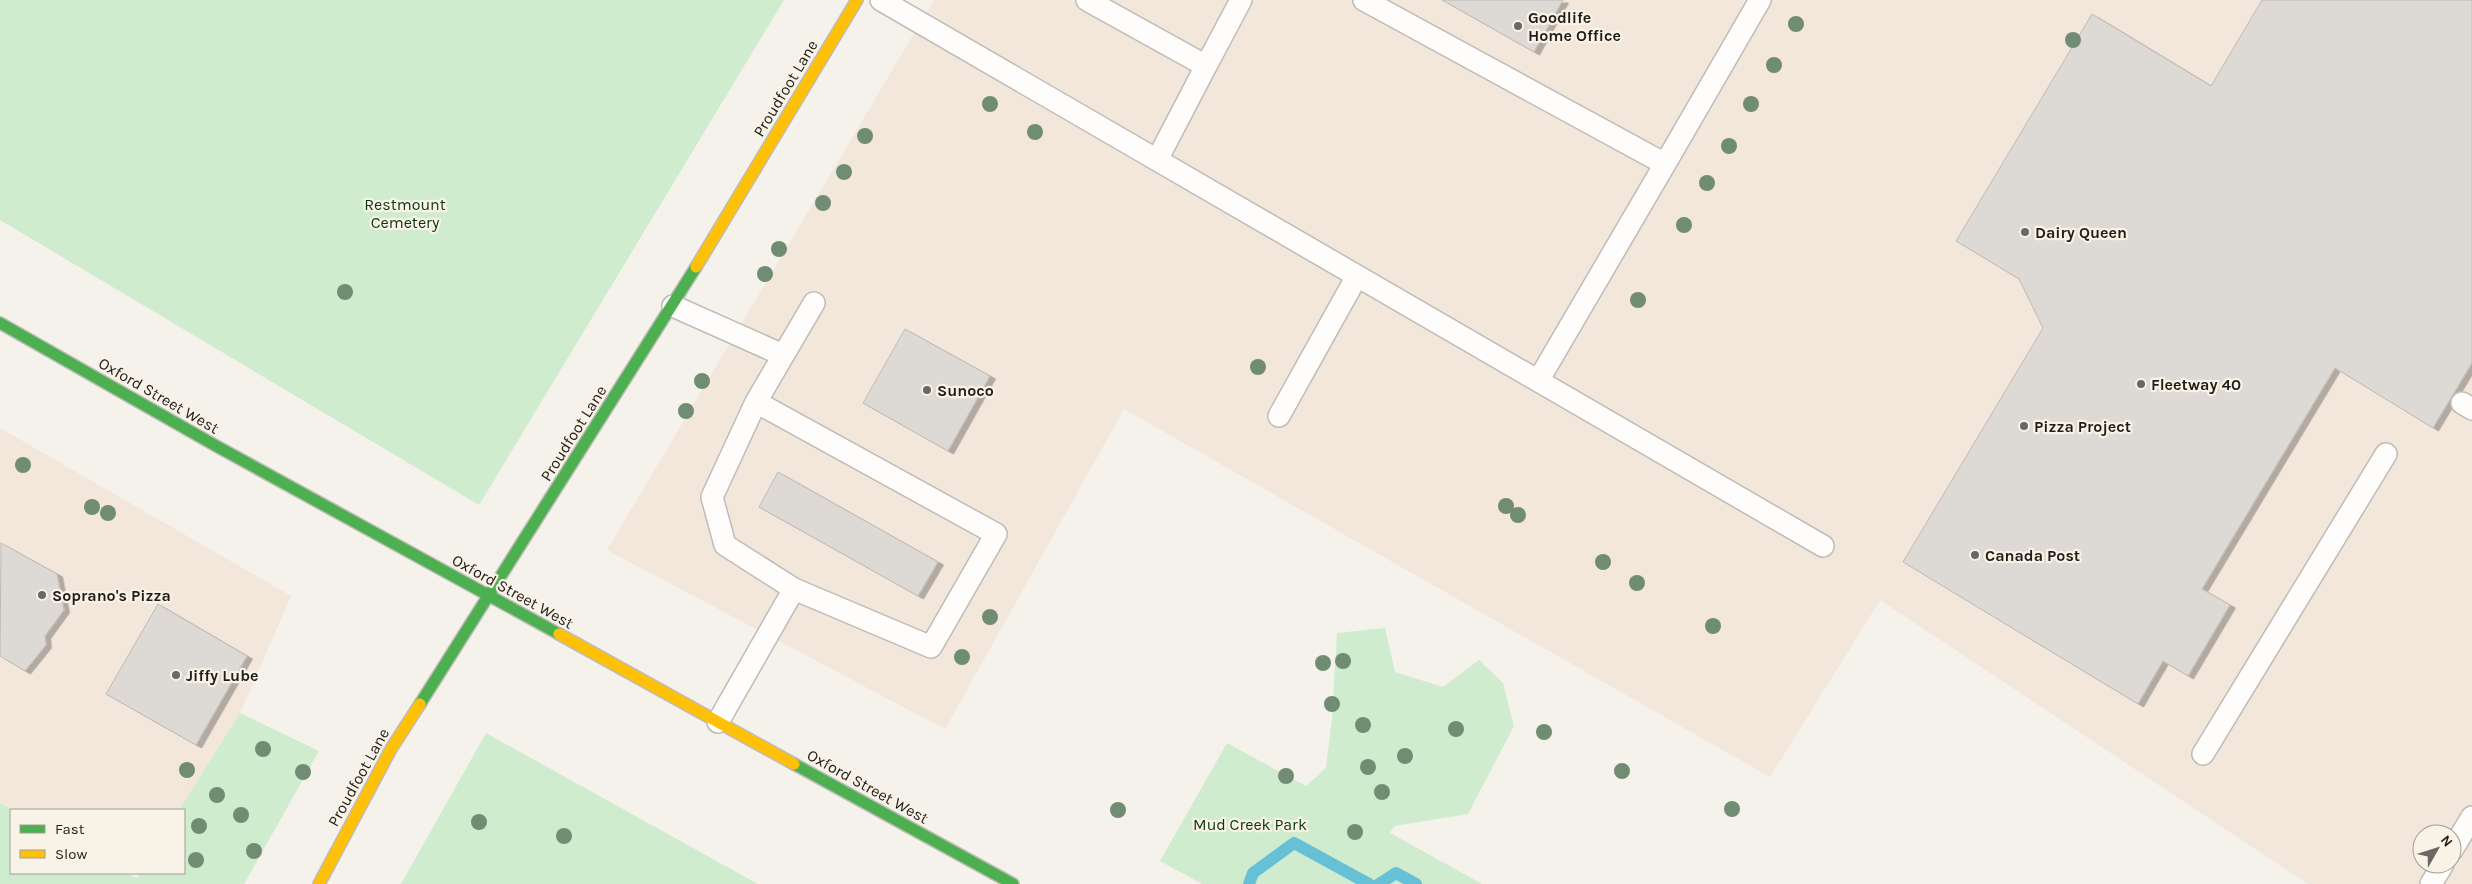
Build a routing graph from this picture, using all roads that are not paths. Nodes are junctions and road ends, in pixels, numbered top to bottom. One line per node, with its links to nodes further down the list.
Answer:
1 (857, 0): 12 (main road, Proudfoot Lane)
2 (881, 0): 8 (lane)
3 (1087, 0): 7 (lane)
4 (1241, 0): 7 (lane)
5 (1364, 0): 9 (lane)
6 (1760, 0): 9 (lane)
7 (1206, 66): 8 (lane)
8 (1157, 160): 10 (lane)
9 (1665, 164): 15 (lane)
10 (1356, 276): 15 (lane); 17 (lane)
11 (814, 303): 14 (lane)
12 (673, 306): 14 (lane); 21 (main road, Proudfoot Lane)
13 (0, 323): 21 (main road, Oxford Street West)
14 (783, 355): 16 (lane)
15 (1538, 381): 19 (lane)
16 (756, 402): 20 (lane); 20 (lane)
17 (1279, 416)
18 (2386, 454): 23 (lane)
19 (1823, 546)
20 (794, 589): 22 (lane)
21 (489, 595): 22 (main road, Oxford Street West); 26 (main road, Proudfoot Lane)
22 (718, 722): 27 (main road, Oxford Street West)
23 (2203, 754)
24 (2472, 817): 25 (lane)
25 (2462, 834)
26 (319, 884)
27 (1013, 884)

